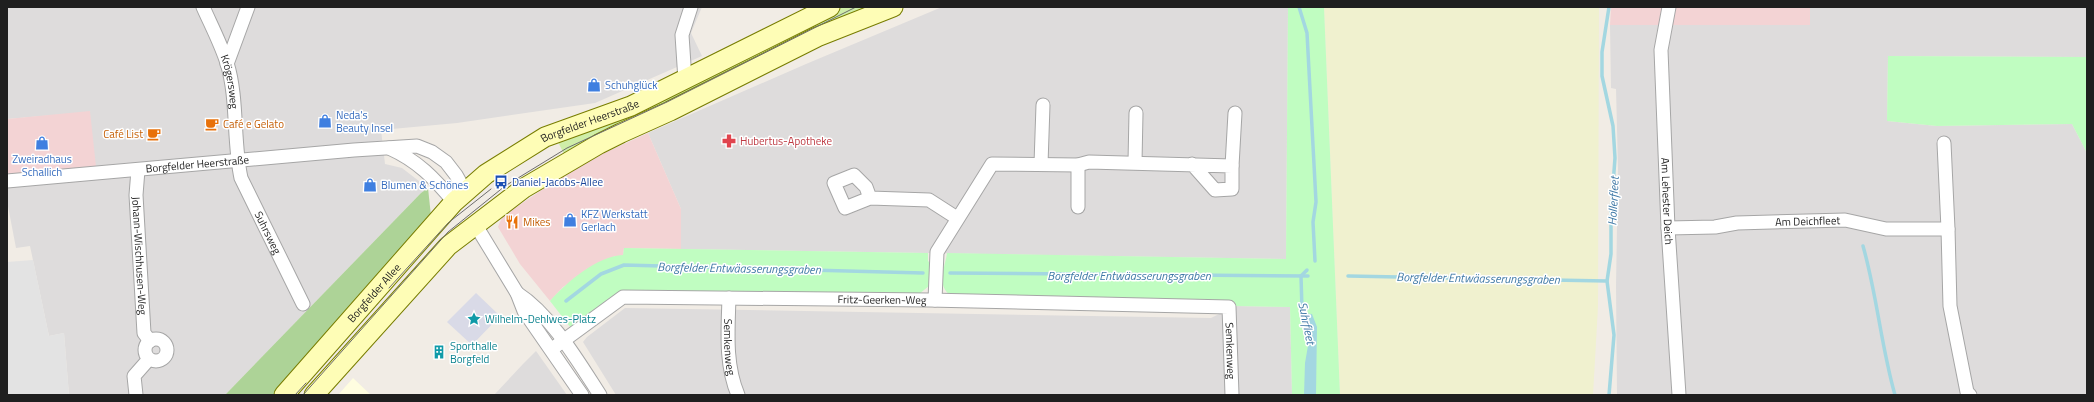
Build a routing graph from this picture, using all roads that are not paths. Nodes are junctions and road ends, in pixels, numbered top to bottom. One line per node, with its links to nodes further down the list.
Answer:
1 (203, 7): 7 (street, Krögersweg)
2 (248, 7): 7 (street)
3 (691, 7): 8 (street)
4 (830, 7): 8 (main road, Borgfelder Heerstraße)
5 (893, 7): 26 (main road, Borgfelder Heerstraße)
6 (1669, 7): 27 (street, Am Lehester Deich)
7 (227, 64): 14 (street, Krögersweg)
8 (685, 80): 22 (main road, Borgfelder Heerstraße)
9 (1042, 105): 16 (street)
10 (1136, 113): 15 (street)
11 (1235, 113): 19 (street)
12 (1944, 143): 28 (street)
13 (388, 148): 14 (street, Borgfelder Heerstraße); 22 (street); 22 (street, Borgfelder Heerstraße)
14 (237, 161): 20 (street, Borgfelder Heerstraße); 32 (street, Suhrsweg)
15 (1135, 162): 17 (street); 18 (street)
16 (1041, 164): 18 (street); 25 (street)
17 (1192, 164): 19 (street); 19 (street)
18 (1078, 165): 24 (street)
19 (1232, 166)
20 (138, 170): 21 (street, Borgfelder Heerstraße); 35 (street, Johann-Wischhusen-Weg)
21 (7, 181)
22 (459, 197): 26 (main road); 39 (main road, Borgfelder Allee)
23 (870, 198): 25 (street)
24 (1078, 207)
25 (957, 218): 31 (street)
26 (475, 224): 29 (street); 40 (main road, Borgfelder Allee)
27 (1668, 228): 28 (street, Am Deichfleet); 45 (street, Am Lehester Deich)
28 (1948, 229): 46 (street)
29 (517, 293): 34 (street); 36 (street)
30 (729, 298): 31 (street, Fritz-Geerken-Weg); 34 (street, Fritz-Geerken-Weg); 43 (street, Semkenweg)
31 (935, 300): 33 (street, Fritz-Geerken-Weg)
32 (303, 304)
33 (1229, 308): 44 (street, Semkenweg)
34 (563, 340): 36 (street, Fritz-Geerken-Weg); 42 (street)
35 (150, 341): 37 (street, Johann-Wischhusen-Weg); 37 (street)
36 (552, 349): 41 (street)
37 (149, 358): 38 (street)
38 (136, 395)
39 (284, 395)
40 (314, 395)
41 (582, 395)
42 (600, 395)
43 (738, 395)
44 (1232, 395)
45 (1679, 395)
46 (1970, 395)

